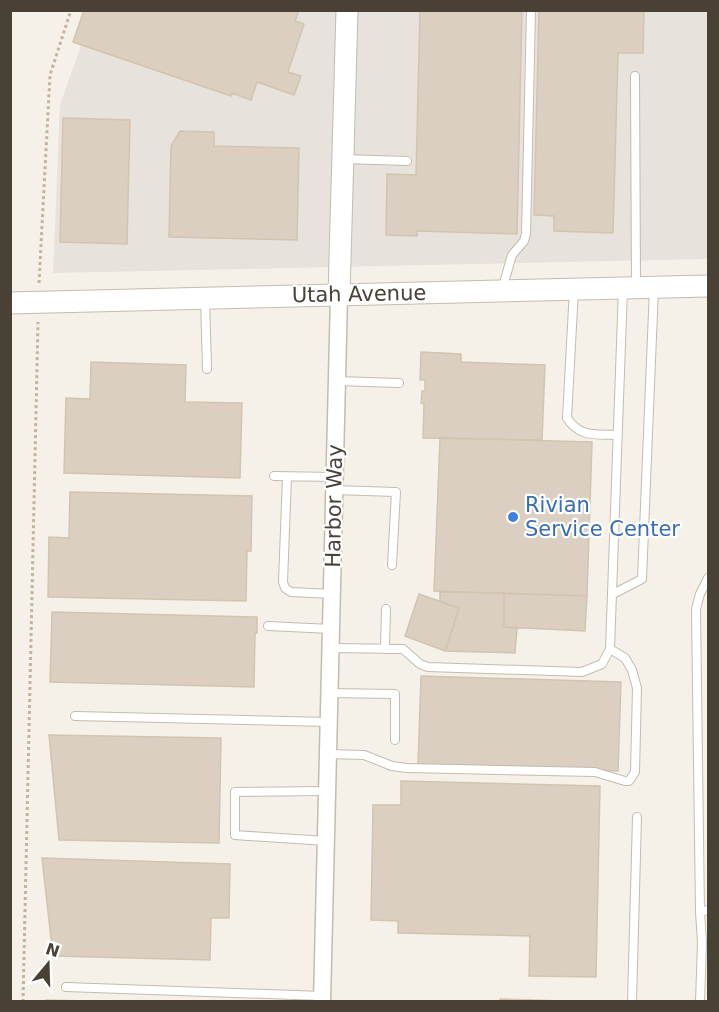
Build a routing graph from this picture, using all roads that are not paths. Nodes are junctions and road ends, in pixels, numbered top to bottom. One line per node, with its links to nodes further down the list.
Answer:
1 (346, 10): 4 (street, Harbor Way)
2 (531, 10): 9 (lane)
3 (635, 76): 7 (lane)
4 (343, 159): 5 (lane); 10 (street, Harbor Way)
5 (407, 161)
6 (708, 286): 7 (street, Utah Avenue)
7 (637, 287): 8 (street, Utah Avenue); 16 (lane); 23 (lane)
8 (574, 289): 9 (street, Utah Avenue); 16 (lane)
9 (502, 291): 10 (street, Utah Avenue)
10 (339, 295): 11 (street, Utah Avenue); 14 (street, Harbor Way)
11 (205, 298): 12 (street, Utah Avenue); 13 (lane)
12 (27, 303)
13 (207, 369)
14 (337, 381): 15 (lane); 19 (street, Harbor Way)
15 (399, 383)
16 (618, 435): 23 (lane)
17 (274, 476): 18 (lane)
18 (287, 477): 19 (lane); 22 (lane)
19 (335, 483): 20 (lane); 22 (street, Harbor Way)
20 (392, 565)
21 (708, 578): 38 (lane)
22 (332, 594): 26 (street, Harbor Way)
23 (613, 594): 29 (lane)
24 (386, 609): 28 (lane)
25 (268, 626): 26 (lane)
26 (331, 629): 27 (street, Harbor Way)
27 (330, 648): 28 (lane); 30 (street, Harbor Way)
28 (385, 649): 29 (lane)
29 (610, 649): 34 (lane)
30 (329, 693): 32 (street, Harbor Way); 33 (lane)
31 (75, 716): 32 (lane)
32 (329, 722): 34 (street, Harbor Way)
33 (395, 740)
34 (328, 754): 35 (street, Harbor Way)
35 (327, 791): 37 (street, Harbor Way); 37 (lane)
36 (637, 817): 42 (lane)
37 (326, 841): 41 (street, Harbor Way)
38 (704, 911): 43 (lane)
39 (66, 987): 40 (lane)
40 (282, 998): 41 (lane)
41 (322, 999)
42 (632, 1002)
43 (700, 1002)

